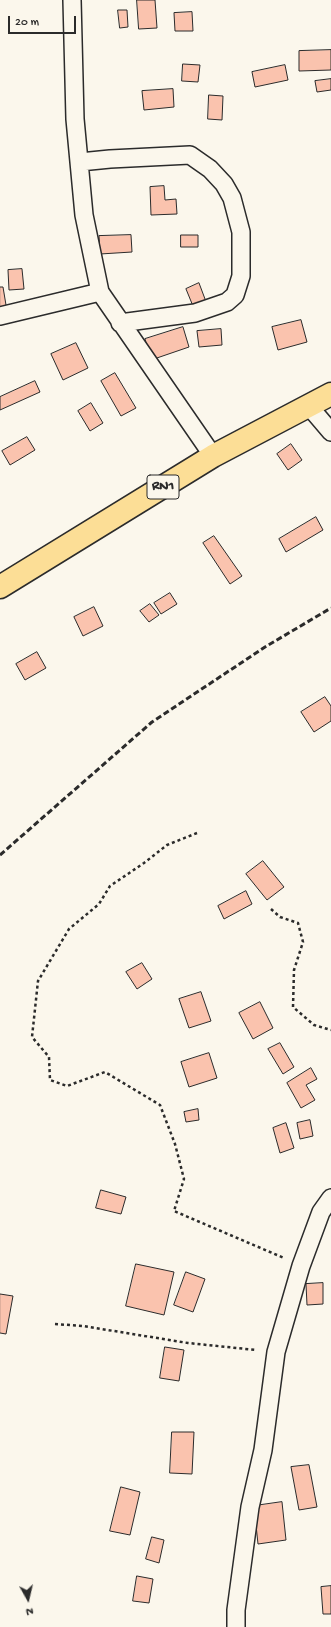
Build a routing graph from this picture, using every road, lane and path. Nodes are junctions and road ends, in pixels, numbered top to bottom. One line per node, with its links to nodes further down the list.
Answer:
1 (72, 0): 2 (street)
2 (80, 162): 3 (street); 5 (street)
3 (100, 292): 4 (street); 5 (street)
4 (0, 316)
5 (120, 323): 9 (street)
6 (331, 394): 7 (highway, RN1)
7 (308, 405): 8 (street); 9 (highway, RN1)
8 (331, 432)
9 (213, 456): 10 (highway, RN1)
10 (0, 587)
11 (197, 833): 15 (path)
12 (271, 909): 13 (path)
13 (331, 1030)
14 (331, 1198): 15 (street)
15 (301, 1266): 17 (street)
16 (55, 1324): 17 (path)
17 (276, 1352): 18 (street)
18 (236, 1627)

